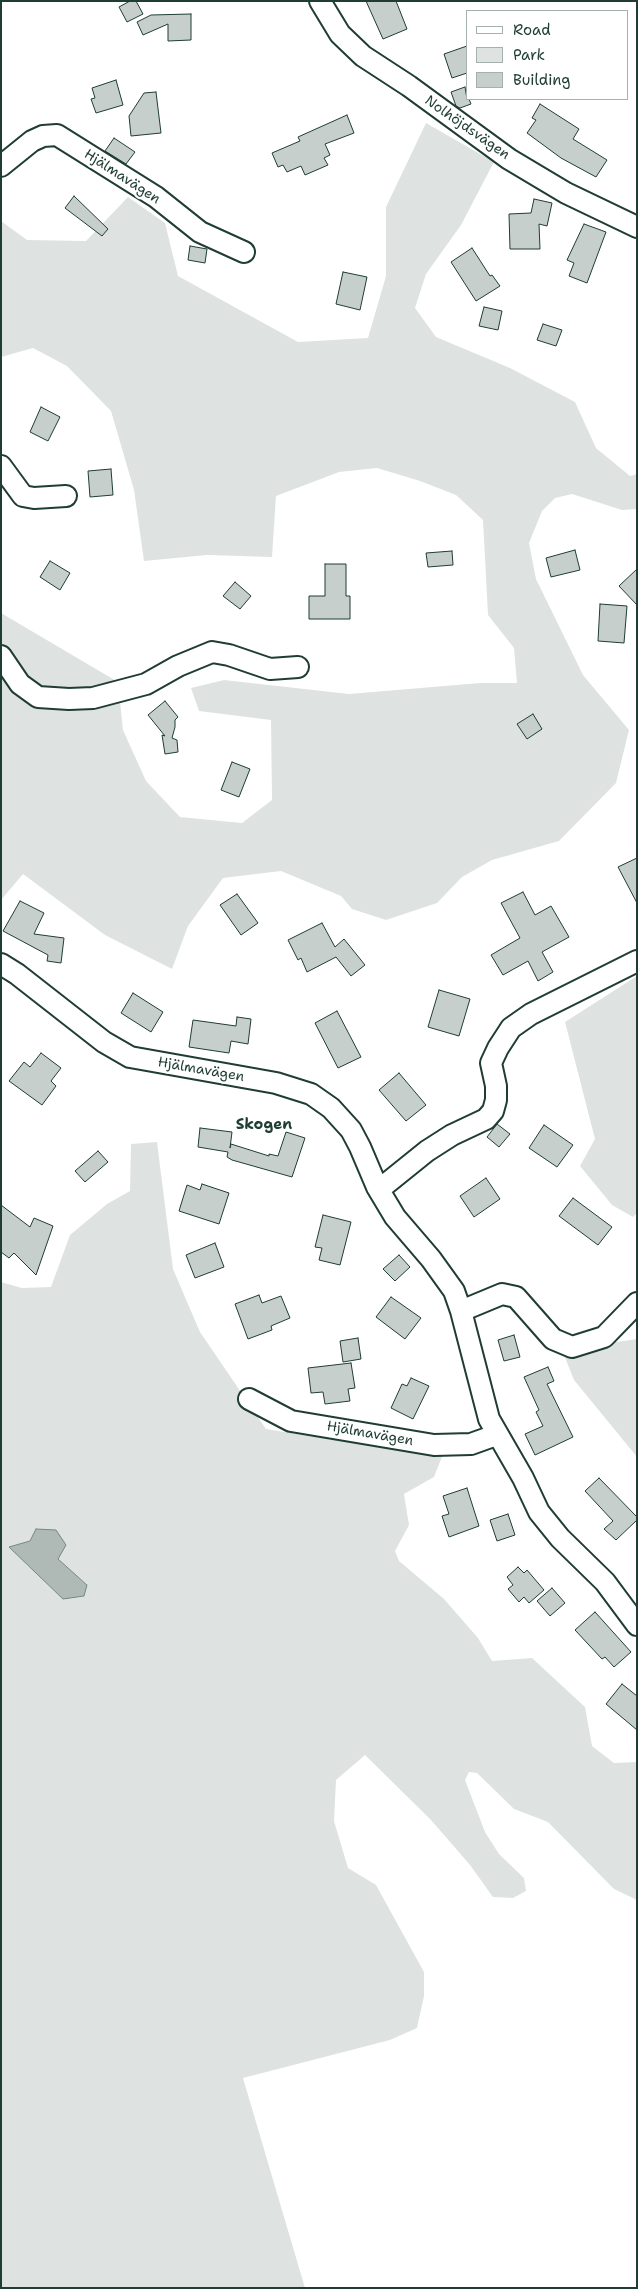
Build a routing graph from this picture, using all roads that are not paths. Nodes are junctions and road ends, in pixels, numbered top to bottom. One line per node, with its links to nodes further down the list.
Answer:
1 (320, 1): 3 (street, Nolhöjdsvägen)
2 (1, 166): 4 (street, Hjälmavägen)
3 (637, 227)
4 (244, 252)
5 (1, 466): 6 (street)
6 (66, 496)
7 (1, 656): 8 (street)
8 (298, 668)
9 (637, 961): 11 (street)
10 (1, 964): 11 (street, Hjälmavägen)
11 (377, 1187): 13 (street, Hjälmavägen)
12 (637, 1303): 13 (street)
13 (461, 1311): 15 (street, Hjälmavägen)
14 (249, 1399): 15 (street, Hjälmavägen)
15 (496, 1435): 16 (street, Hjälmavägen)
16 (637, 1625)

